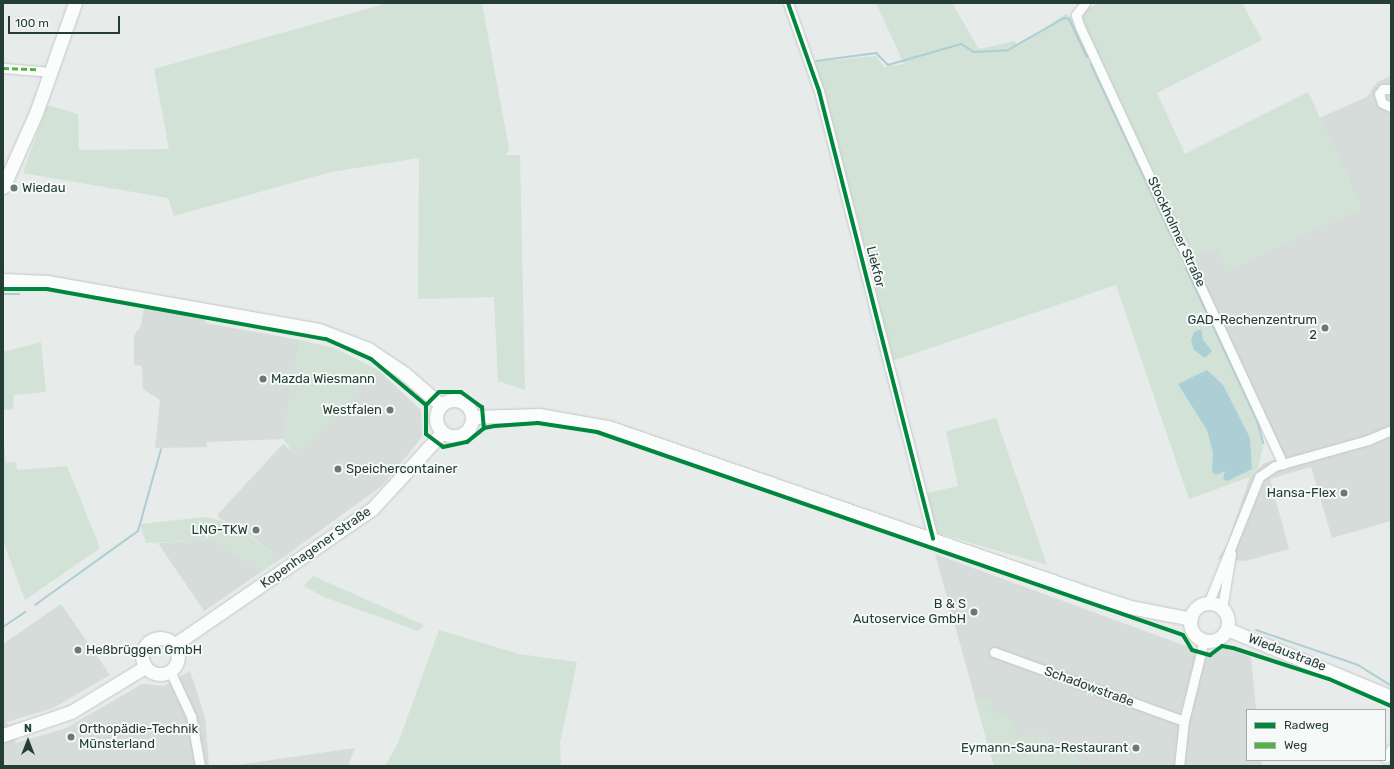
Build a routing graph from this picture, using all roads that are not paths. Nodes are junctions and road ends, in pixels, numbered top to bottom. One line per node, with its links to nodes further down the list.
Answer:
1 (75, 3): 5 (main road)
2 (788, 3): 15 (street, Liekfor)
3 (1085, 3): 14 (street, Stockholmer Straße)
4 (3, 68): 5 (street)
5 (51, 72): 8 (main road)
6 (1391, 89): 7 (street)
7 (1391, 107)
8 (3, 187)
9 (3, 280): 10 (main road)
10 (440, 406): 11 (main road); 13 (main road)
11 (472, 417): 13 (main road); 15 (main road)
12 (1391, 430): 14 (street)
13 (442, 433): 22 (main road, Kopenhagener Straße)
14 (1283, 464): 16 (street)
15 (933, 539): 19 (main road)
16 (1230, 554): 17 (street); 18 (street)
17 (1208, 604): 18 (main road); 19 (main road)
18 (1222, 609): 20 (main road)
19 (1191, 619): 21 (main road)
20 (1226, 629): 21 (main road); 26 (main road, Wiedaustraße)
21 (1204, 640): 27 (street)
22 (174, 645): 24 (main road); 25 (main road)
23 (994, 652): 27 (street, Schadowstraße)
24 (145, 667): 25 (main road); 28 (main road)
25 (170, 671): 29 (street)
26 (1391, 697)
27 (1184, 721): 30 (street)
28 (3, 735)
29 (200, 766)
30 (1180, 766)

